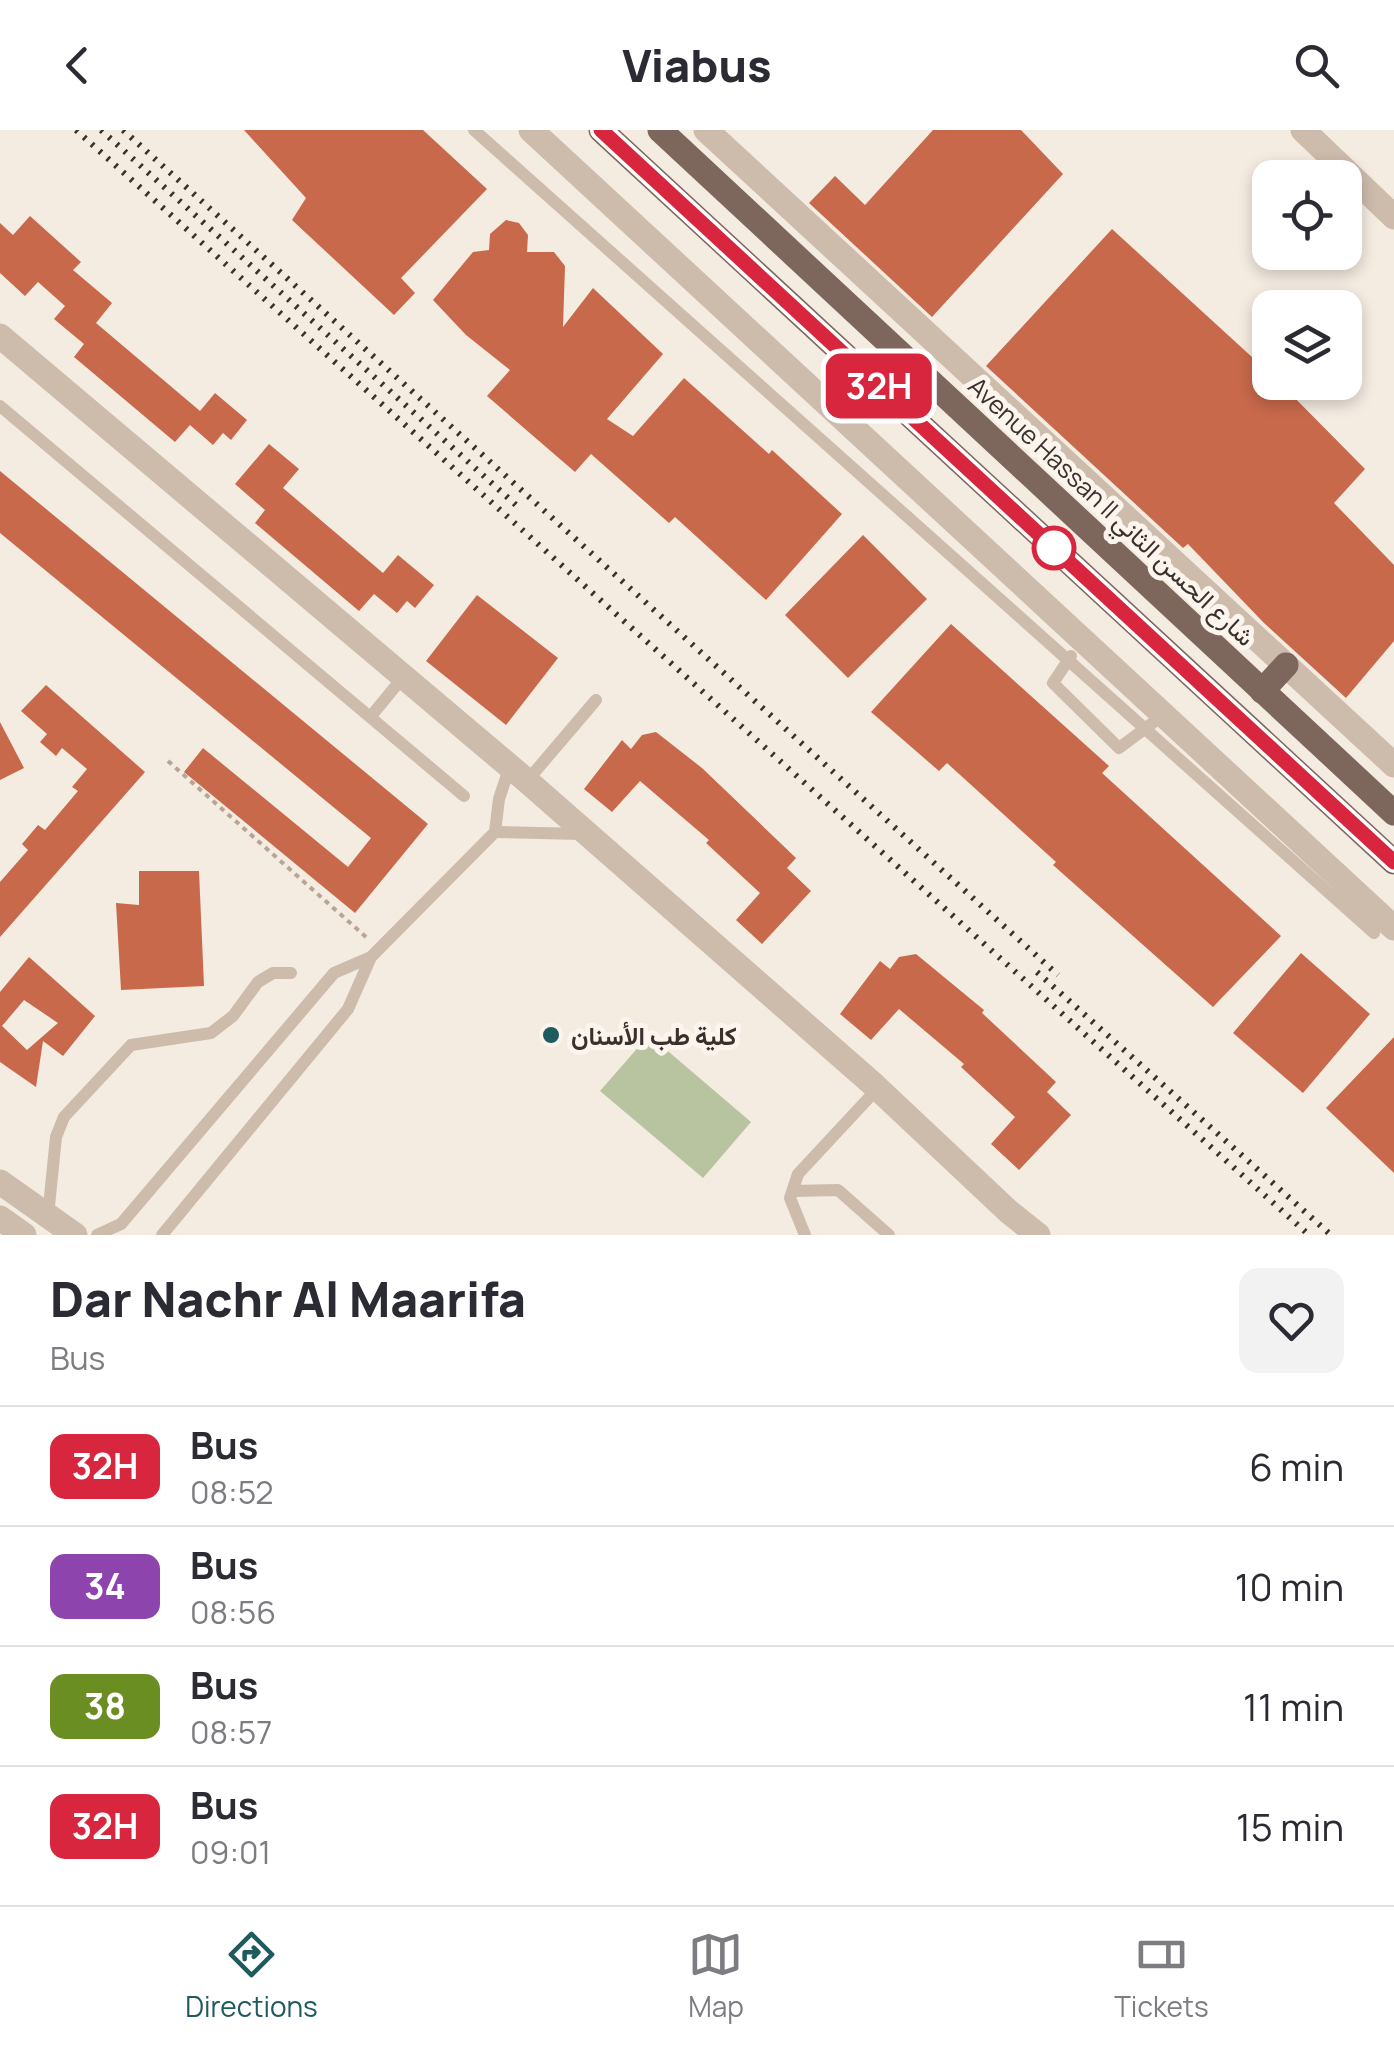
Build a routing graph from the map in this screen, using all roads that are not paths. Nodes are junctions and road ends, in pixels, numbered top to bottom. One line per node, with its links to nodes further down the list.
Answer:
1 (474, 130): 10 (lane)
2 (532, 130): 10 (street)
3 (601, 130): 23 (main road)
4 (660, 130): 13 (main road, Avenue Hassan II شارع الحسن الثاني)
5 (706, 130): 11 (street)
6 (1303, 130): 7 (street)
7 (1394, 217)
8 (0, 336): 12 (street)
9 (0, 406): 15 (lane)
10 (1075, 651): 16 (street); 16 (lane)
11 (1286, 666): 13 (main road); 17 (street)
12 (404, 676): 15 (lane); 18 (street)
13 (1262, 691): 20 (main road, Avenue Hassan II شارع الحسن الثاني)
14 (596, 700): 18 (lane)
15 (372, 716): 19 (lane)
16 (1154, 722): 24 (street)
17 (1394, 766)
18 (519, 774): 21 (lane); 22 (street)
19 (464, 796)
20 (1394, 812)
21 (495, 832): 22 (lane); 25 (lane)
22 (588, 834): 27 (street)
23 (1394, 862)
24 (1384, 930)
25 (375, 952): 35 (lane); 36 (lane)
26 (291, 973): 31 (lane)
27 (878, 1088): 29 (lane); 30 (street)
28 (0, 1182): 31 (street)
29 (793, 1191): 37 (lane); 38 (lane)
30 (1008, 1211): 39 (street); 40 (street)
31 (48, 1216): 34 (street)
32 (0, 1218): 33 (street)
33 (24, 1235)
34 (75, 1235)
35 (98, 1235)
36 (162, 1235)
37 (804, 1235)
38 (889, 1235)
39 (1021, 1235)
40 (1038, 1235)

